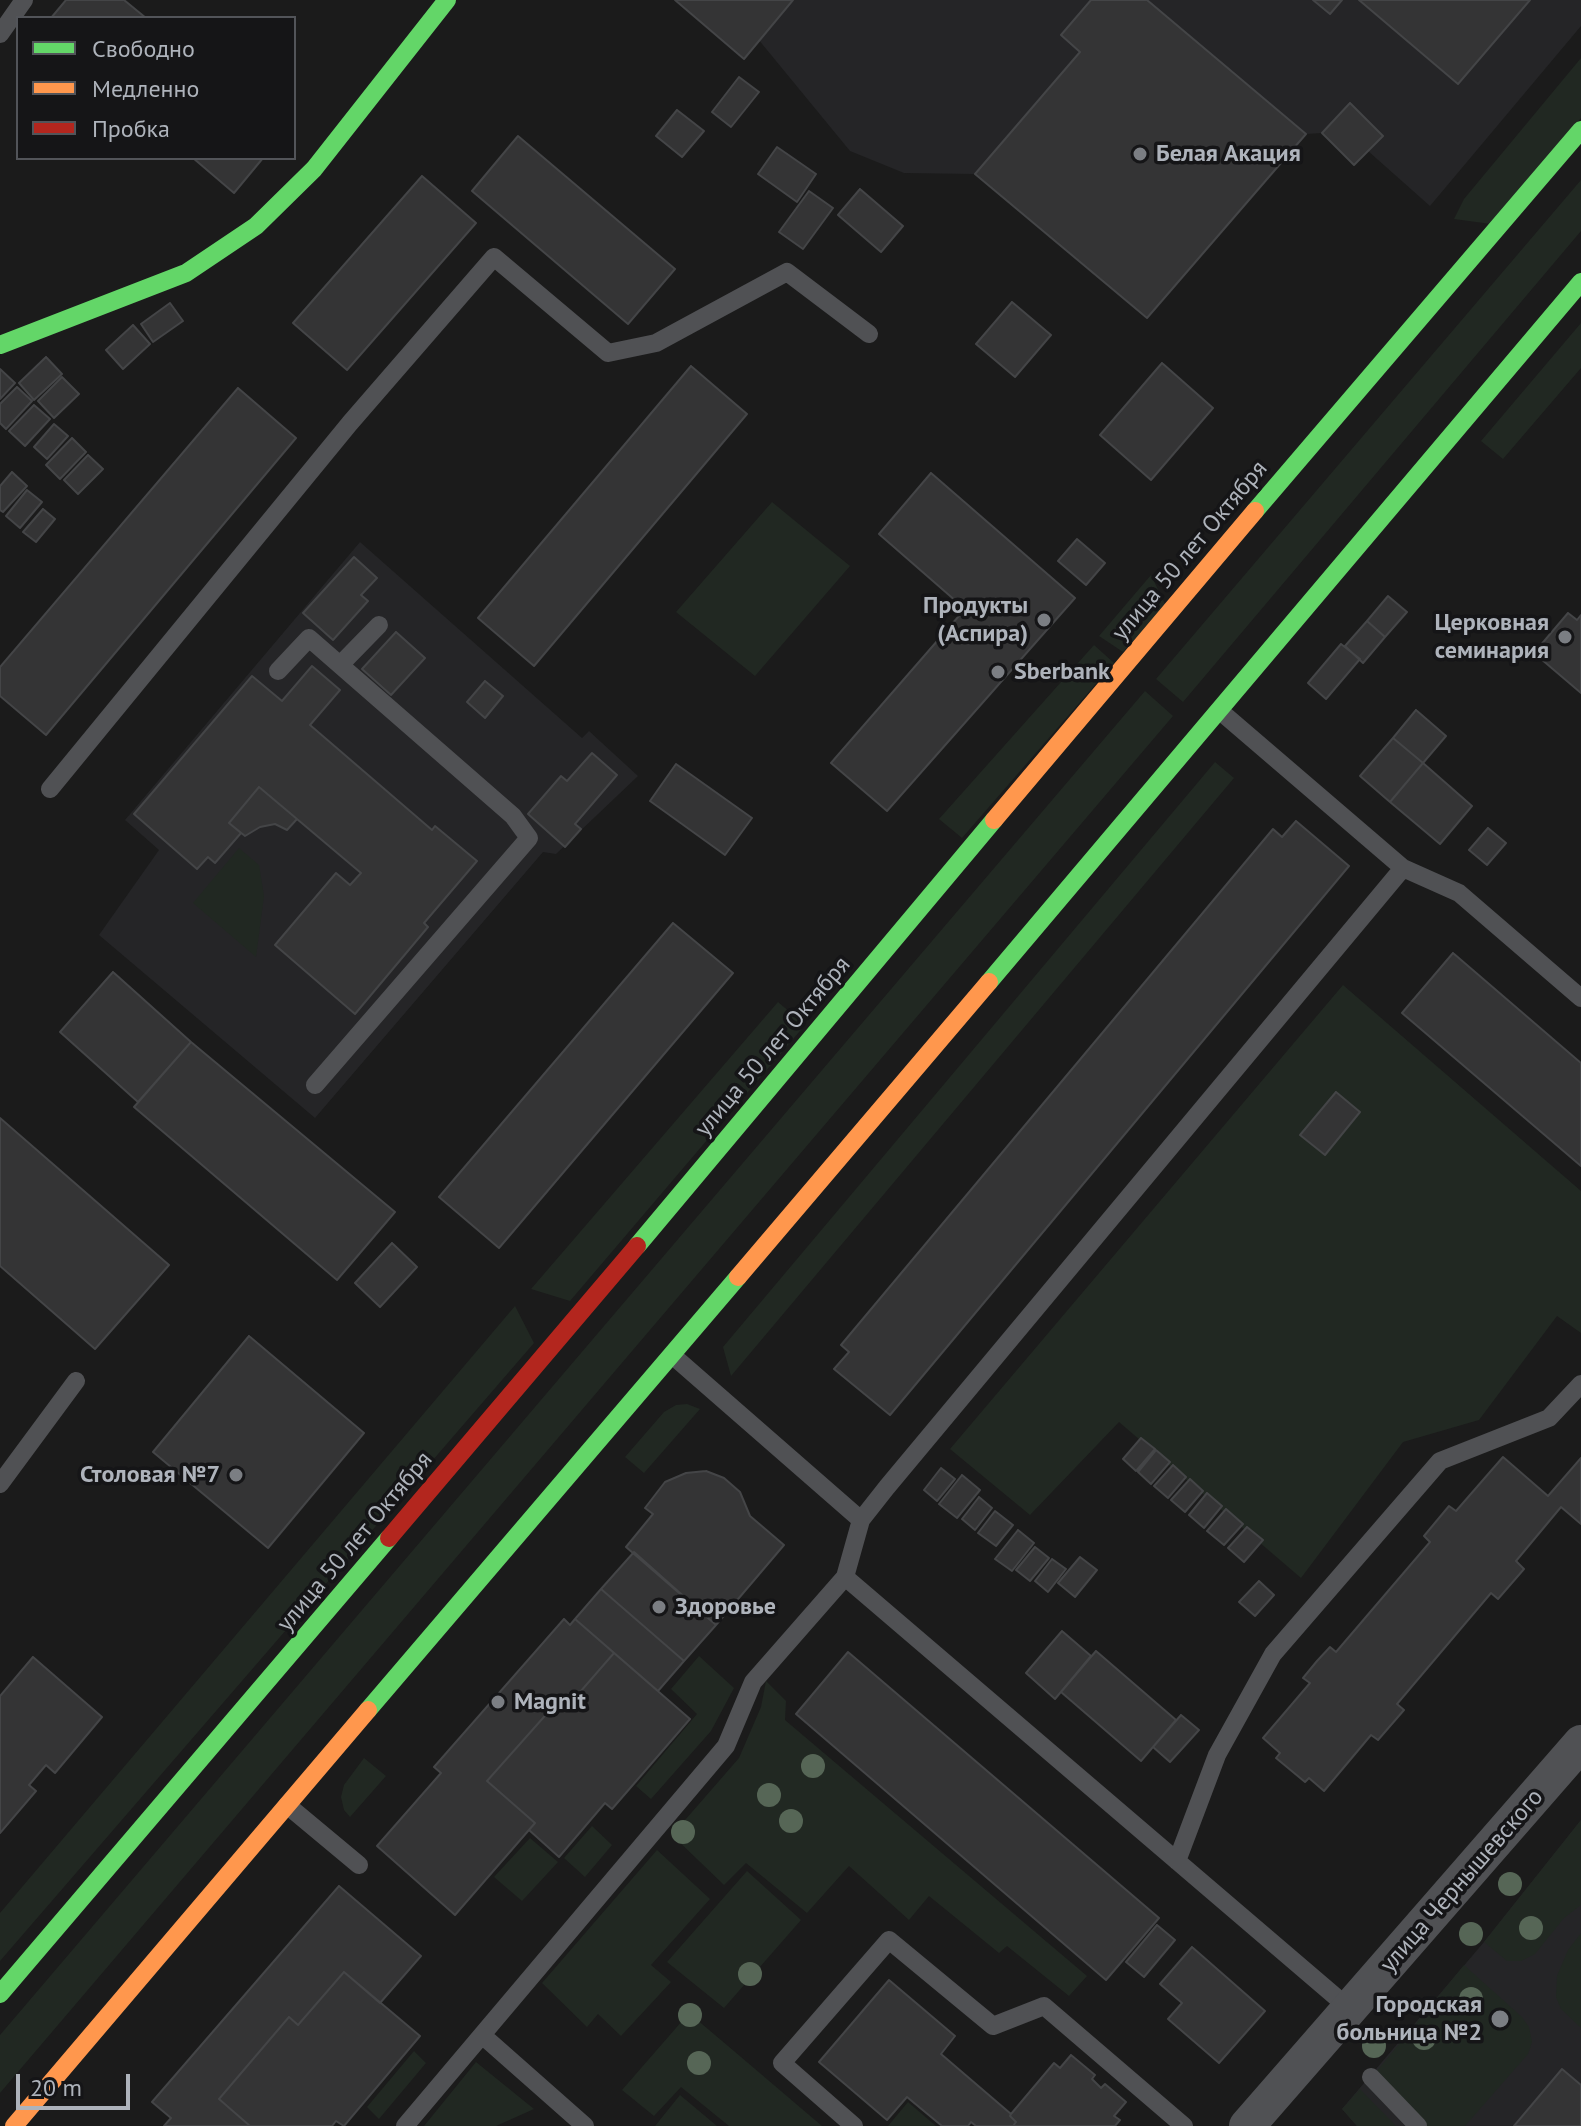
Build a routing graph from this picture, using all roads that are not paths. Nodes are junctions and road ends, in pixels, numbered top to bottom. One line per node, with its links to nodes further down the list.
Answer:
1 (24, 0): 3 (lane)
2 (447, 0): 7 (main road)
3 (0, 34)
4 (1581, 130): 26 (main road, улица 50 лет Октября)
5 (1581, 282): 11 (main road)
6 (869, 334): 12 (lane)
7 (0, 345)
8 (379, 625): 9 (lane)
9 (340, 665): 10 (lane); 15 (lane)
10 (278, 671)
11 (1220, 711): 13 (lane); 16 (main road)
12 (50, 789)
13 (1403, 868): 14 (lane); 20 (lane)
14 (1581, 998)
15 (315, 1085)
16 (670, 1353): 20 (lane); 23 (main road)
17 (76, 1381): 19 (lane)
18 (1581, 1384): 24 (lane)
19 (0, 1484)
20 (861, 1520): 21 (lane)
21 (845, 1577): 24 (lane); 28 (lane)
22 (1581, 1743): 27 (street, улица Чернышевского)
23 (287, 1805): 25 (lane); 31 (main road)
24 (1177, 1861): 27 (lane)
25 (359, 1865)
26 (0, 1994)
27 (1350, 2009): 35 (street, улица Чернышевского)
28 (482, 2035): 30 (lane); 32 (lane)
29 (1371, 2077): 36 (lane)
30 (578, 2125)
31 (14, 2126)
32 (405, 2126)
33 (854, 2126): 34 (lane)
34 (1184, 2126)
35 (1247, 2126)
36 (1418, 2126)

